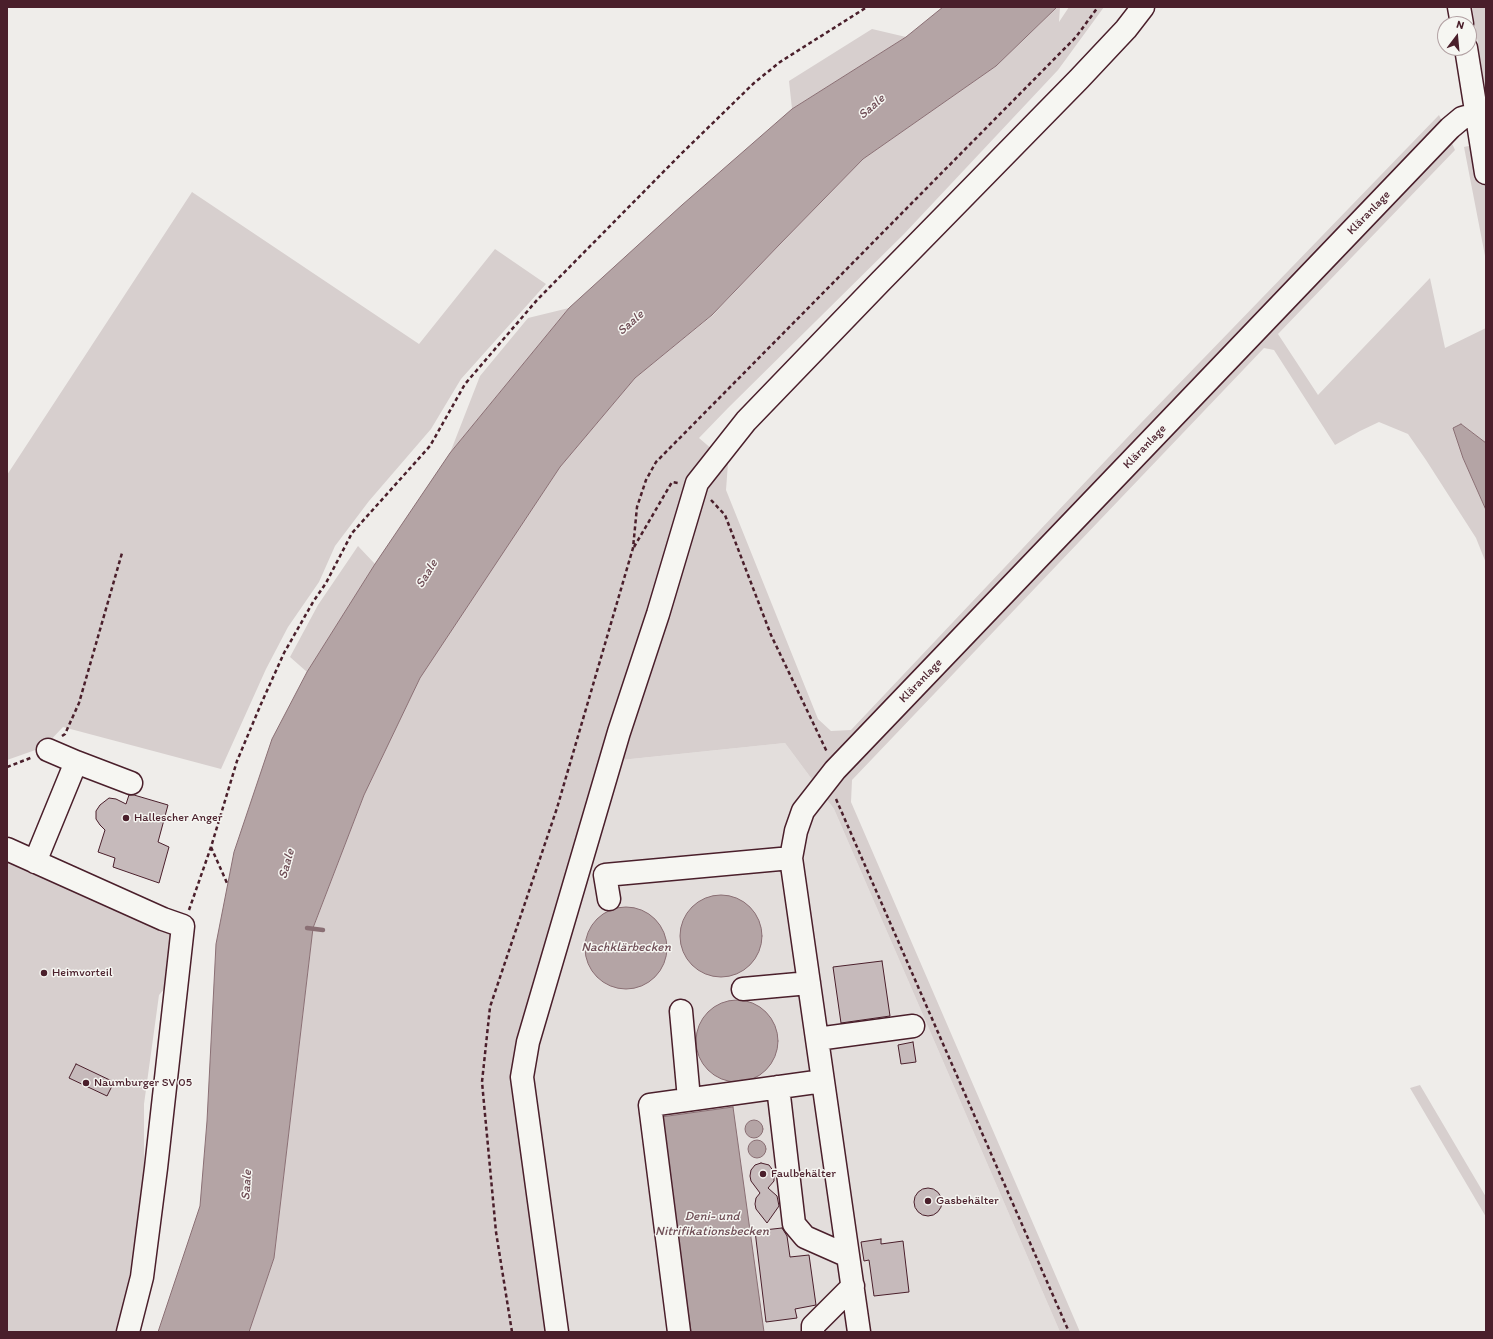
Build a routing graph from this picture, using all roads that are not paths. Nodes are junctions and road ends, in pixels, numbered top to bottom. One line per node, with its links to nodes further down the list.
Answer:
1 (1143, 7): 23 (street)
2 (1467, 56): 3 (street)
3 (1476, 114): 4 (street); 9 (street, Kläranlage)
4 (1486, 173)
5 (48, 750): 6 (street)
6 (76, 762): 7 (street); 10 (street)
7 (131, 783)
8 (7, 849): 10 (street)
9 (791, 858): 11 (street); 12 (street, Kläranlage)
10 (35, 862): 22 (street)
11 (609, 899)
12 (809, 982): 13 (street); 16 (street, Kläranlage)
13 (743, 989)
14 (681, 1011): 19 (street)
15 (913, 1026): 16 (street)
16 (817, 1039): 17 (street, Kläranlage)
17 (823, 1081): 18 (street); 20 (street, Kläranlage)
18 (778, 1087): 19 (street); 20 (street)
19 (689, 1099): 24 (street)
20 (848, 1256): 21 (street, Kläranlage)
21 (852, 1286): 25 (street); 26 (street, Kläranlage)
22 (128, 1332)
23 (557, 1332)
24 (679, 1332)
25 (813, 1332)
26 (859, 1332)

